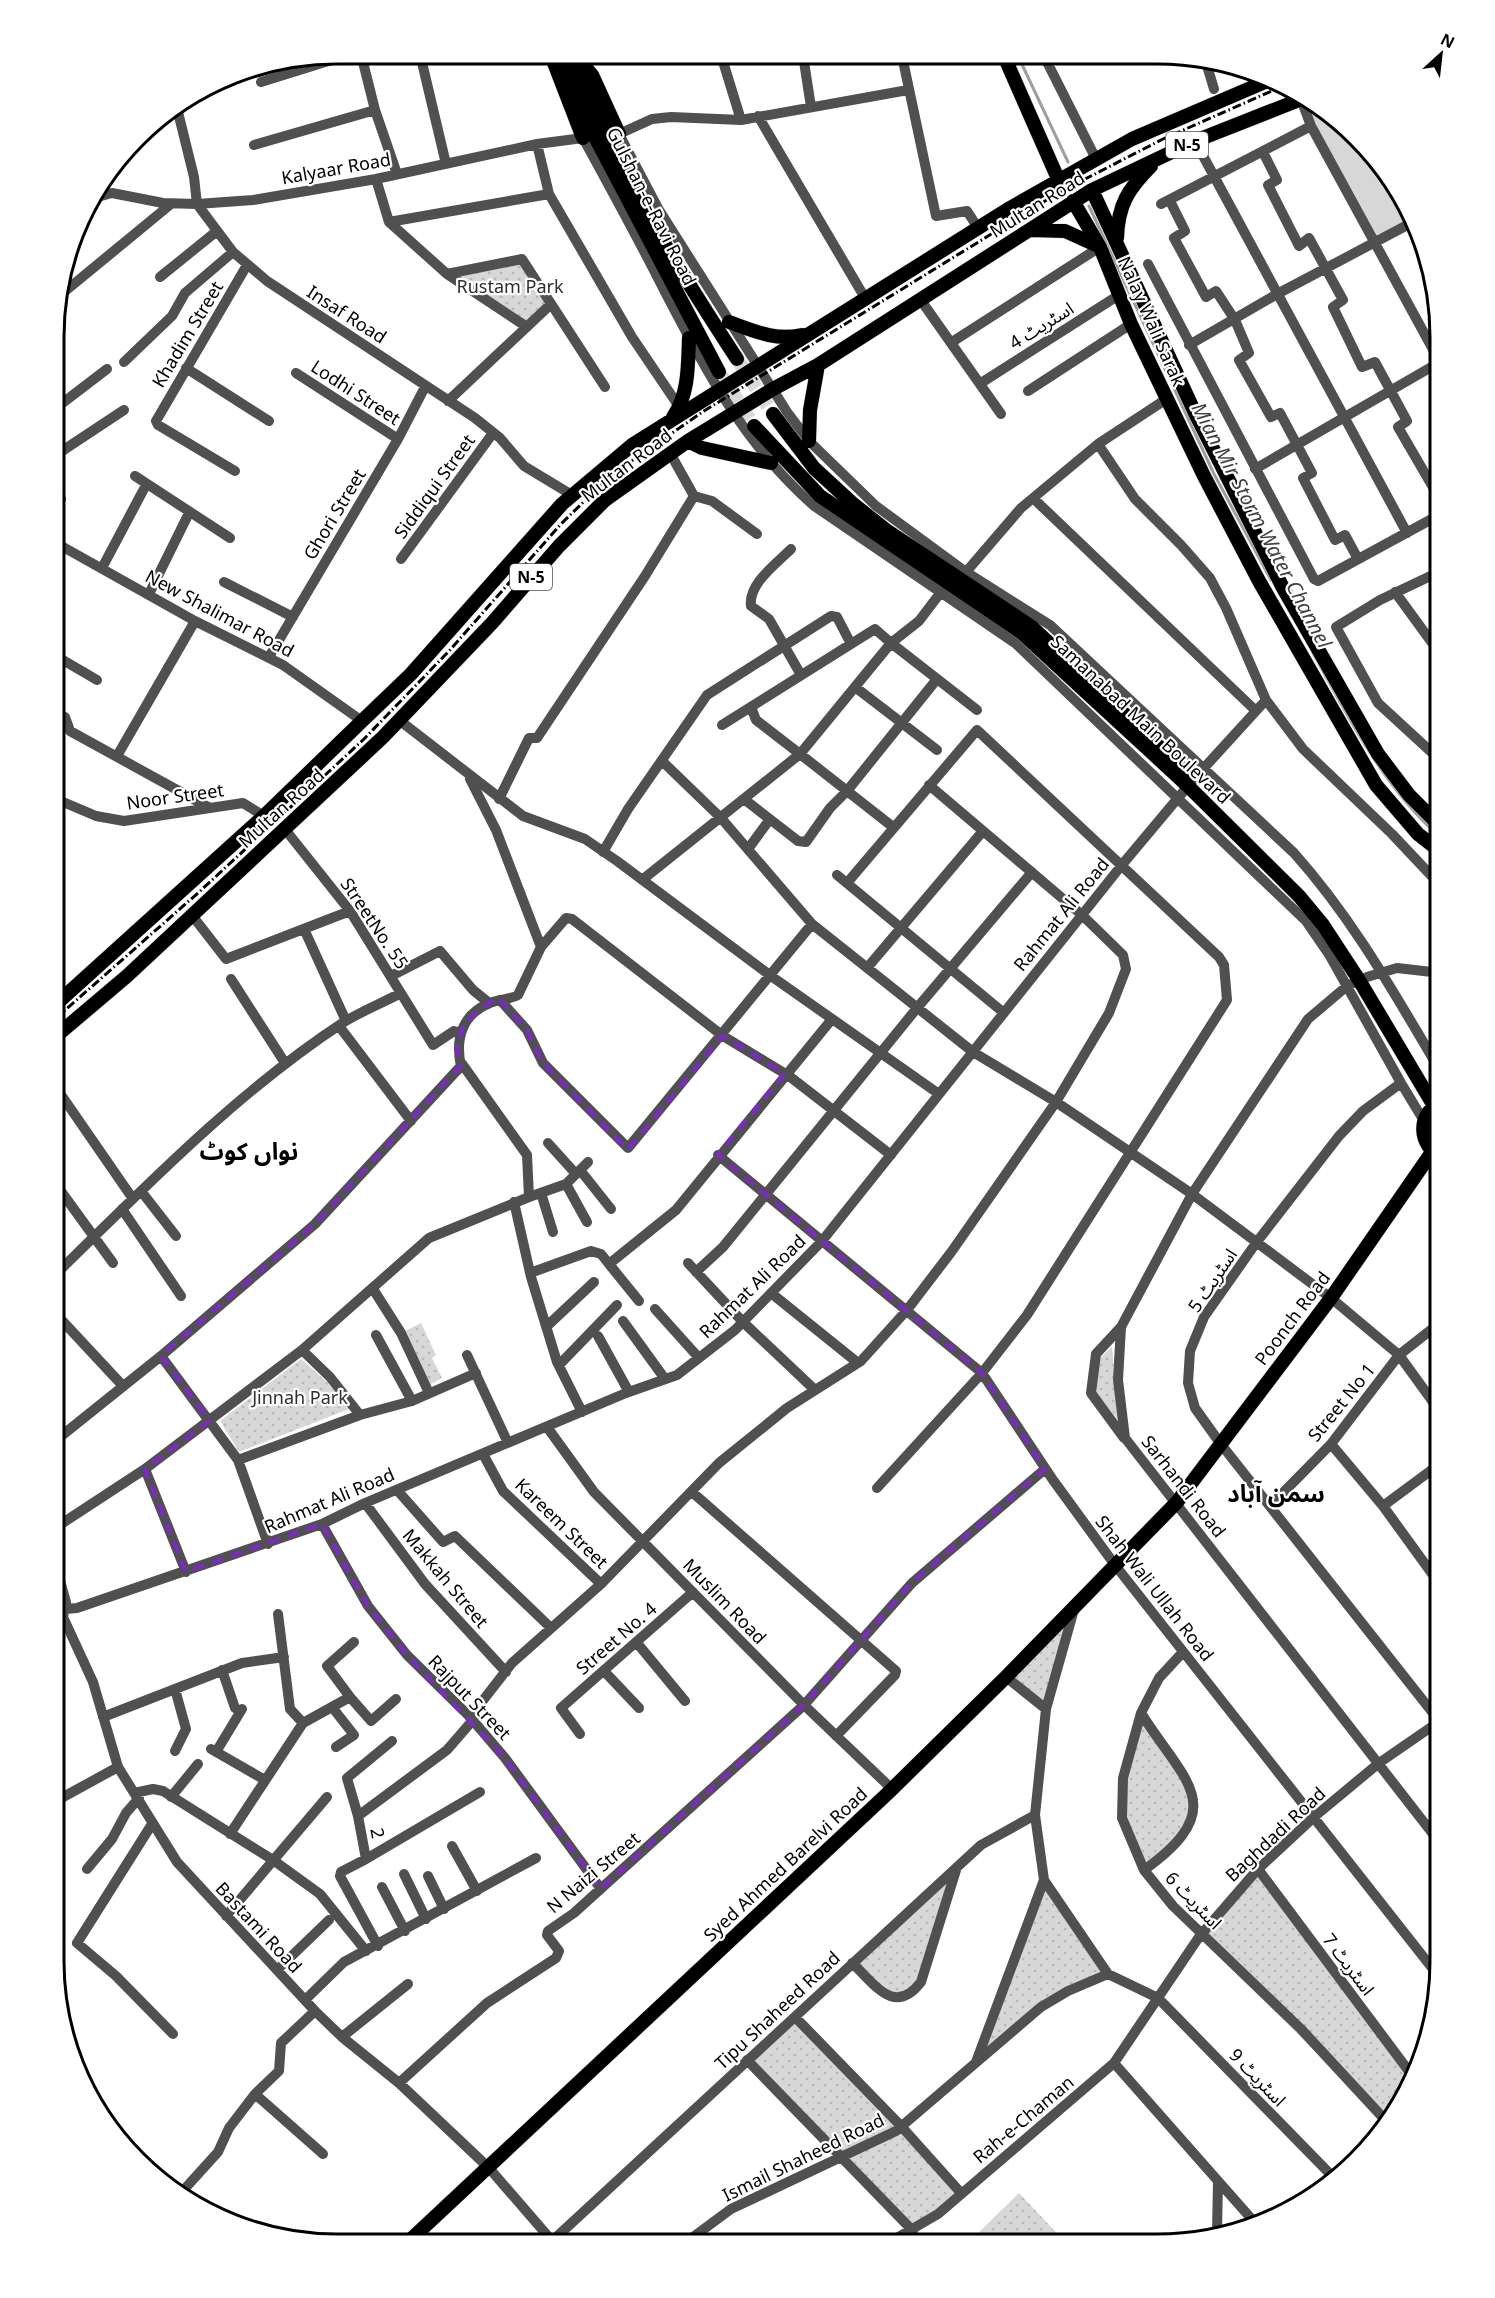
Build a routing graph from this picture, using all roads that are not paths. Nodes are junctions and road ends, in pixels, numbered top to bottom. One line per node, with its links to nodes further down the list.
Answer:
1 (364, 64): 23 (street)
2 (422, 64): 36 (street)
3 (554, 64): 29 (main road)
4 (564, 64): 83 (main road, Gulshan-e-Ravi Road)
5 (578, 64): 76 (main road, Gulshan-e-Ravi Road)
6 (582, 64): 28 (main road)
7 (724, 64): 26 (street)
8 (804, 64): 21 (street)
9 (903, 64): 19 (street)
10 (1007, 64): 40 (main road)
11 (1048, 64): 35 (street)
12 (294, 68): 14 (street)
13 (1208, 70): 18 (street)
14 (261, 82)
15 (1254, 82): 17 (street)
16 (1260, 84): 17 (main road, Multan Road / N-5)
17 (1255, 87): 35 (main road, Multan Road / N-5)
18 (1214, 89)
19 (908, 90): 21 (street); 49 (street)
20 (1295, 101): 30 (main road, Multan Road / N-5)
21 (811, 107): 25 (street)
22 (1306, 109): 27 (street)
23 (375, 110): 32 (street); 37 (street)
24 (179, 116): 46 (street)
25 (758, 116): 26 (street); 64 (street)
26 (741, 120): 28 (street)
27 (1311, 126): 33 (street); 53 (street)
28 (619, 134): 68 (street)
29 (583, 138): 31 (street, Kalyaar Road); 72 (street)
30 (1195, 141): 34 (main road, Multan Road / N-5); 38 (street)
31 (537, 144): 36 (street, Kalyaar Road); 42 (street)
32 (254, 145)
33 (1263, 152): 38 (street); 58 (street)
34 (1159, 159): 41 (main road, Multan Road / N-5); 52 (main road)
35 (1097, 161): 40 (main road, Multan Road / N-5)
36 (446, 164): 37 (street, Kalyaar Road)
37 (397, 174): 39 (street, Kalyaar Road)
38 (1215, 176): 62 (street); 67 (street)
39 (376, 178): 46 (street, Kalyaar Road); 47 (street)
40 (1059, 182): 49 (main road, Multan Road / N-5)
41 (1092, 190): 44 (main road, Multan Road / N-5); 52 (main road, Nalay Wali Sarak)
42 (549, 194): 47 (street); 95 (street)
43 (105, 195): 45 (street, Kalyaar Road)
44 (1073, 201): 50 (main road, Multan Road / N-5); 54 (main road, Nalay Wali Sarak)
45 (171, 204): 46 (street, Kalyaar Road); 61 (street)
46 (196, 204): 51 (street, Insaf Road)
47 (389, 222): 59 (street)
48 (1406, 226): 53 (street)
49 (978, 228): 64 (main road, Multan Road / N-5)
50 (1031, 230): 54 (main road); 65 (main road, Multan Road / N-5)
51 (217, 231): 55 (street, Insaf Road); 60 (street)
52 (1117, 241): 132 (main road, Nalay Wali Sarak)
53 (1376, 243): 58 (street); 74 (street)
54 (1100, 247): 63 (main road, Nalay Wali Sarak); 73 (street)
55 (233, 252): 57 (street, Insaf Road); 77 (street)
56 (1148, 264): 75 (street)
57 (247, 265): 80 (street, Khadim Street); 86 (street, Insaf Road)
58 (1326, 268): 62 (street); 91 (street)
59 (447, 274): 66 (street); 70 (street)
60 (160, 277)
61 (69, 288)
62 (1279, 293): 67 (street); 100 (street)
63 (1119, 295): 69 (main road, Nalay Wali Sarak); 85 (street, اسٹریٹ 4)
64 (865, 298): 71 (main road, Multan Road / N-5)
65 (920, 299): 73 (street); 78 (main road, Multan Road / N-5)
66 (550, 305): 70 (street); 87 (street)
67 (1235, 320): 75 (street); 109 (street)
68 (729, 322): 71 (main road); 79 (street)
69 (1131, 324): 90 (street); 92 (main road, Nalay Wali Sarak)
70 (527, 327): 93 (street)
71 (808, 334): 79 (main road, Multan Road / N-5)
72 (688, 338): 89 (street); 95 (main road)
73 (952, 342): 85 (street)
74 (1429, 342)
75 (1190, 345): 113 (street)
76 (737, 359)
77 (124, 362)
78 (818, 365): 88 (main road, Multan Road / N-5); 107 (main road)
79 (758, 366): 88 (street); 89 (main road, Multan Road / N-5)
80 (186, 368): 101 (street); 114 (street, Khadim Street)
81 (107, 369): 94 (street)
82 (1430, 369): 91 (street)
83 (718, 372)
84 (296, 373): 105 (street, Lodhi Street)
85 (981, 383): 99 (street)
86 (426, 387): 93 (street, Insaf Road); 105 (street, Ghori Street)
87 (605, 387)
88 (773, 389): 97 (main road, Multan Road / N-5); 107 (street)
89 (718, 391): 97 (street); 102 (main road, Multan Road / N-5)
90 (1028, 391)
91 (1391, 391): 100 (street); 116 (street)
92 (1167, 398): 108 (street); 134 (main road, Nalay Wali Sarak)
93 (448, 401): 104 (street, Insaf Road)
94 (64, 402)
95 (680, 408): 102 (main road)
96 (124, 410): 110 (street)
97 (732, 414): 106 (main road, Multan Road / N-5); 112 (street)
98 (773, 414): 141 (main road, Samanabad Main Boulevard)
99 (1001, 414)
100 (1345, 417): 109 (street); 123 (street)
101 (268, 421)
102 (670, 421): 118 (main road, Multan Road / N-5)
103 (754, 426): 141 (main road, Samanabad Main Boulevard)
104 (493, 433): 118 (street, Insaf Road); 128 (street, Siddiqui Street)
105 (398, 439): 140 (street, Ghori Street)
106 (688, 441): 111 (main road, Multan Road / N-5); 112 (main road)
107 (809, 441): 131 (street)
108 (1098, 444): 120 (street); 154 (street)
109 (1298, 444): 113 (street); 129 (street)
110 (64, 450)
111 (670, 453): 119 (street); 159 (main road, Multan Road / N-5)
112 (771, 463): 136 (street)
113 (1255, 469): 129 (street)
114 (235, 471)
115 (135, 476): 117 (street)
116 (1430, 482)
117 (146, 484): 121 (street); 130 (street)
118 (572, 495): 160 (main road, Multan Road / N-5)
119 (694, 496): 124 (street); 173 (street)
120 (1034, 499): 131 (street); 157 (street)
121 (189, 513): 125 (street); 138 (street)
122 (1430, 520): 123 (street)
123 (1407, 533): 129 (street)
124 (757, 534)
125 (230, 538)
126 (64, 547): 130 (street, New Shalimar Road)
127 (791, 549): 147 (street)
128 (401, 559)
129 (1358, 559)
130 (102, 568): 138 (street, New Shalimar Road)
131 (966, 572): 139 (street)
132 (1275, 572): 134 (main road); 177 (main road, Nalay Wali Sarak)
133 (1430, 576): 137 (street)
134 (1259, 581): 184 (main road, Nalay Wali Sarak)
135 (224, 582): 140 (street)
136 (941, 592): 143 (street); 144 (street)
137 (1395, 592): 145 (street); 164 (street)
138 (149, 594): 142 (street, New Shalimar Road)
139 (1007, 597): 141 (main road); 168 (street)
140 (293, 617): 148 (street, Ghori Street)
141 (1009, 618): 143 (main road); 171 (main road, Samanabad Main Boulevard)
142 (195, 621): 148 (street, New Shalimar Road); 166 (street)
143 (984, 621): 171 (street)
144 (891, 643): 146 (street); 151 (street); 153 (street)
145 (1430, 643)
146 (851, 644): 147 (street); 150 (street)
147 (784, 646): 150 (street); 167 (street)
148 (268, 657): 160 (street, New Shalimar Road)
149 (64, 661): 152 (street)
150 (801, 675): 155 (street)
151 (937, 679): 156 (street); 161 (street)
152 (97, 680)
153 (855, 687): 161 (street); 165 (street)
154 (1266, 700): 157 (street, Rahmat Ali Road); 189 (street)
155 (751, 707): 162 (street); 165 (street)
156 (977, 710)
157 (1255, 710): 168 (street, Rahmat Ali Road)
158 (65, 717): 166 (street)
159 (399, 720): 169 (street); 181 (main road, Multan Road / N-5)
160 (362, 722): 178 (main road, Multan Road / N-5)
161 (902, 723): 163 (street); 172 (street)
162 (722, 725)
163 (937, 750)
164 (1430, 751)
165 (800, 754): 172 (street); 174 (street)
166 (117, 756): 176 (street)
167 (662, 761): 179 (street); 186 (street)
168 (1203, 769): 171 (street, Rahmat Ali Road); 203 (street)
169 (467, 775): 173 (street); 199 (street)
170 (929, 785): 182 (street); 183 (street, 2); 187 (street)
171 (1187, 788): 187 (street, Rahmat Ali Road); 207 (main road, Samanabad Main Boulevard)
172 (847, 791): 180 (street); 182 (street)
173 (499, 799): 186 (street)
174 (744, 799): 179 (street); 180 (street)
175 (64, 802): 176 (street, Noor Street)
176 (208, 807): 178 (street, Noor Street)
177 (1430, 815)
178 (264, 816): 209 (main road, Multan Road / N-5)
179 (721, 818): 185 (street); 191 (street)
180 (770, 819): 185 (street)
181 (284, 828): 193 (street, StreetNo. 55); 194 (main road, Multan Road / N-5)
182 (893, 828): 192 (street)
183 (983, 831): 188 (street, 2); 197 (street)
184 (1430, 842)
185 (748, 849): 196 (street)
186 (603, 852): 191 (street)
187 (1121, 866): 195 (street, Rahmat Ali Road); 235 (street)
188 (1032, 872): 195 (street, 2); 201 (street)
189 (1430, 874)
190 (837, 875): 192 (street)
191 (642, 880): 205 (street)
192 (847, 883): 197 (street)
193 (350, 911): 198 (street); 204 (street, StreetNo. 55)
194 (191, 914): 198 (street); 215 (main road, Multan Road / N-5)
195 (1082, 915): 212 (street, Rahmat Ali Road); 228 (street, 2)
196 (812, 924): 200 (street); 205 (street)
197 (901, 927): 200 (street); 201 (street)
198 (304, 929): 214 (street)
199 (541, 947): 210 (street); 217 (street)
200 (867, 968): 211 (street)
201 (950, 968): 211 (street); 212 (street)
202 (1430, 972): 203 (street)
203 (1382, 973): 207 (street); 220 (street)
204 (391, 976): 208 (street, StreetNo. 55); 210 (street)
205 (771, 976): 213 (street); 217 (street)
206 (231, 979): 222 (street)
207 (1358, 981): 224 (street); 225 (main road, Samanabad Main Boulevard); 243 (street, Sarhandi Road)
208 (401, 993): 214 (street); 216 (street, StreetNo. 55)
209 (64, 997)
210 (495, 1002): 216 (street); 217 (street)
211 (917, 1008): 218 (street); 219 (street)
212 (1004, 1013): 218 (street, Rahmat Ali Road)
213 (832, 1019): 219 (street); 223 (street)
214 (342, 1024): 222 (street); 231 (street)
215 (64, 1029)
216 (461, 1033): 221 (street)
217 (723, 1036): 223 (street)
218 (973, 1052): 226 (street, Rahmat Ali Road); 228 (street)
219 (880, 1053): 226 (street); 229 (street)
220 (1430, 1054)
221 (460, 1061): 231 (street); 246 (street)
222 (285, 1063): 244 (street)
223 (785, 1074): 229 (street); 236 (street)
224 (1401, 1083): 232 (street); 255 (street, اسٹریٹ 5)
225 (1430, 1090)
226 (939, 1094): 237 (street, Rahmat Ali Road)
227 (64, 1098): 244 (street)
228 (1056, 1102): 235 (street); 268 (street, 2)
229 (834, 1111): 237 (street); 242 (street)
230 (1430, 1113): 232 (main road)
231 (411, 1121): 280 (street)
232 (1424, 1121): 234 (main road)
233 (548, 1143): 239 (street)
234 (1430, 1148)
235 (1132, 1153): 243 (street); 284 (street)
236 (718, 1155): 242 (street, Shah Wali Ullah Road); 257 (street)
237 (891, 1155): 254 (street, Rahmat Ali Road)
238 (1430, 1163): 264 (main road, Poonch Road)
239 (581, 1169): 240 (street); 249 (street)
240 (566, 1184): 241 (street); 250 (street)
241 (541, 1192): 246 (street); 251 (street)
242 (767, 1193): 254 (street, Shah Wali Ullah Road); 270 (street)
243 (1192, 1194): 255 (street); 273 (street, Sarhandi Road)
244 (137, 1195): 248 (street); 252 (street)
245 (64, 1197): 253 (street)
246 (529, 1197): 247 (street)
247 (514, 1202): 259 (street); 261 (street)
248 (122, 1209): 253 (street); 263 (street)
249 (611, 1209)
250 (587, 1222)
251 (553, 1232)
252 (176, 1236)
253 (93, 1238): 256 (street); 258 (street)
254 (822, 1241): 262 (street, Rahmat Ali Road); 268 (street, Shah Wali Ullah Road)
255 (1257, 1243): 264 (street); 300 (street, اسٹریٹ 5)
256 (113, 1263)
257 (609, 1264): 259 (street); 265 (street)
258 (64, 1266)
259 (530, 1273): 272 (street)
260 (594, 1282): 272 (street)
261 (373, 1289): 277 (street); 290 (street)
262 (771, 1293): 270 (street, Rahmat Ali Road); 282 (street)
263 (181, 1296)
264 (1331, 1298): 279 (street); 300 (main road, Poonch Road)
265 (639, 1301)
266 (617, 1305): 283 (street)
267 (655, 1309): 281 (street)
268 (907, 1310): 282 (street, 2); 284 (street, Shah Wali Ullah Road)
269 (623, 1322): 286 (street)
270 (743, 1322): 281 (street, Rahmat Ali Road); 288 (street)
271 (64, 1323): 287 (street)
272 (546, 1327): 283 (street)
273 (1121, 1328): 298 (street, Sarhandi Road); 298 (street)
274 (1430, 1331): 279 (street, Street No 1)
275 (376, 1335): 292 (street)
276 (598, 1336): 289 (street)
277 (302, 1350): 294 (street); 295 (street)
278 (467, 1355): 285 (street)
279 (1399, 1355): 291 (street); 301 (street, Street No 1)
280 (161, 1356): 287 (street); 295 (street)
281 (699, 1358): 286 (street, Rahmat Ali Road)
282 (858, 1363): 288 (street, 2)
283 (559, 1365): 293 (street)
284 (982, 1373): 305 (street, Shah Wali Ullah Road); 307 (street)
285 (476, 1374): 290 (street); 299 (street)
286 (665, 1379): 289 (street, Rahmat Ali Road)
287 (123, 1386): 297 (street)
288 (814, 1390): 309 (street, 2)
289 (629, 1392): 293 (street, Rahmat Ali Road)
290 (429, 1393): 292 (street)
291 (1430, 1398)
292 (412, 1401): 294 (street)
293 (582, 1412): 296 (street, Rahmat Ali Road)
294 (360, 1415): 303 (street)
295 (210, 1421): 303 (street); 304 (street)
296 (547, 1427): 299 (street, Rahmat Ali Road); 316 (street, Muslim Road)
297 (64, 1434)
298 (1125, 1438): 310 (street, Sarhandi Road)
299 (508, 1443): 302 (street, Rahmat Ali Road)
300 (1220, 1443): 310 (main road, Poonch Road); 312 (street, اسٹریٹ 5)
301 (1331, 1444): 312 (street, Street No 1); 313 (street)
302 (483, 1454): 308 (street, Rahmat Ali Road); 321 (street, Kareem Street)
303 (238, 1460): 317 (street)
304 (145, 1469): 314 (street); 320 (street)
305 (1046, 1469): 318 (street, Shah Wali Ullah Road); 329 (street, N Naizi Street)
306 (1430, 1471): 313 (street)
307 (877, 1488)
308 (397, 1490): 311 (street, Rahmat Ali Road); 327 (street)
309 (692, 1492): 316 (street, 2); 329 (street)
310 (1177, 1502): 318 (main road, Syed Ahmed Barelvi Road); 356 (street, Sarhandi Road)
311 (365, 1503): 315 (street, Rahmat Ali Road); 335 (street, Makkah Street)
312 (1270, 1506): 344 (street, اسٹریٹ 5)
313 (1383, 1506): 319 (street)
314 (64, 1522)
315 (322, 1524): 317 (street, Rahmat Ali Road); 348 (street, Rajput Street)
316 (643, 1541): 321 (street, 2); 322 (street, Muslim Road)
317 (268, 1544): 320 (street, Rahmat Ali Road)
318 (1115, 1565): 323 (main road, Syed Ahmed Barelvi Road); 331 (street, Shah Wali Ullah Road)
319 (1430, 1570)
320 (186, 1572): 324 (street, Rahmat Ali Road)
321 (601, 1584): 327 (street, 2)
322 (693, 1592): 330 (street, Street No. 4); 341 (street, Muslim Road)
323 (1076, 1604): 336 (main road, Syed Ahmed Barelvi Road); 345 (street)
324 (64, 1609)
325 (278, 1614): 332 (street)
326 (64, 1619): 347 (street, Bastami Road)
327 (551, 1628): 335 (street, 2)
328 (354, 1642): 338 (street)
329 (861, 1642): 341 (street, N Naizi Street); 352 (street)
330 (637, 1643): 334 (street, Street No. 4); 340 (street)
331 (1183, 1652): 346 (street, اسٹریٹ 6); 368 (street, Shah Wali Ullah Road)
332 (284, 1657): 333 (street); 349 (street)
333 (222, 1670): 337 (street); 359 (street)
334 (604, 1671): 343 (street); 351 (street, Street No. 4)
335 (506, 1672): 348 (street, 2)
336 (1006, 1677): 345 (street); 360 (main road, Syed Ahmed Barelvi Road)
337 (175, 1689): 347 (street); 355 (street)
338 (350, 1696): 339 (street); 342 (street)
339 (396, 1699)
340 (686, 1701)
341 (804, 1705): 352 (street, Muslim Road); 384 (street, N Naizi Street)
342 (332, 1707): 349 (street); 354 (street)
343 (639, 1708)
344 (1430, 1708)
345 (1046, 1709): 366 (street)
346 (1141, 1713): 379 (street, اسٹریٹ 6); 379 (street)
347 (103, 1717): 358 (street, Bastami Road)
348 (472, 1719): 367 (street, 2); 384 (street, Rajput Street)
349 (303, 1723): 359 (street)
350 (1430, 1728): 356 (street, Baghdadi Road)
351 (580, 1734)
352 (836, 1736): 360 (street, Muslim Road)
353 (392, 1741): 367 (street)
354 (336, 1747)
355 (175, 1751)
356 (1379, 1763): 368 (street, Baghdadi Road); 370 (street, Sarhandi Road)
357 (198, 1764): 364 (street)
358 (118, 1767): 362 (street, Bastami Road); 363 (street)
359 (265, 1780): 371 (street)
360 (891, 1789): 415 (main road, Syed Ahmed Barelvi Road)
361 (480, 1792): 374 (street)
362 (136, 1795): 364 (street); 369 (street, Bastami Road); 377 (street)
363 (64, 1797)
364 (171, 1797): 371 (street)
365 (327, 1797): 375 (street)
366 (1035, 1815): 376 (street, Tipu Shaheed Road); 382 (street)
367 (358, 1816): 374 (street, 2)
368 (1314, 1817): 378 (street, Baghdadi Road); 395 (street, Shah Wali Ullah Road)
369 (152, 1824): 387 (street, Bastami Road); 403 (street)
370 (1430, 1830)
371 (230, 1834): 375 (street)
372 (452, 1846): 385 (street)
373 (536, 1858): 385 (street)
374 (366, 1859): 392 (street, 2)
375 (273, 1860): 387 (street); 393 (street)
376 (957, 1866): 394 (street, Tipu Shaheed Road); 394 (street)
377 (87, 1869)
378 (1258, 1869): 391 (street, Baghdadi Road); 408 (street, اسٹریٹ 7)
379 (1144, 1870): 391 (street, اسٹریٹ 6)
380 (404, 1874): 388 (street)
381 (428, 1876): 386 (street)
382 (1044, 1880): 397 (street); 407 (street)
383 (382, 1887): 390 (street)
384 (601, 1889): 409 (street, N Naizi Street)
385 (477, 1891): 386 (street)
386 (444, 1909): 388 (street)
387 (226, 1916): 396 (street, Bastami Road)
388 (426, 1919): 390 (street)
389 (329, 1920): 396 (street)
390 (405, 1931): 392 (street)
391 (1202, 1933): 399 (street, Baghdadi Road); 411 (street, اسٹریٹ 6)
392 (378, 1946): 393 (street)
393 (366, 1952): 400 (street)
394 (852, 1963): 402 (street, Tipu Shaheed Road)
395 (1430, 1965)
396 (277, 1970): 400 (street, Bastami Road)
397 (1108, 1974): 399 (street, اسٹریٹ 9); 407 (street, Ismail Shaheed Road)
398 (408, 1984): 404 (street)
399 (1158, 1998): 406 (street, Rah-e-Chaman); 416 (street, اسٹریٹ 9)
400 (305, 2000): 401 (street, Bastami Road)
401 (315, 2011): 404 (street, Bastami Road); 410 (street)
402 (795, 2017): 405 (street, Tipu Shaheed Road); 412 (street)
403 (173, 2034)
404 (342, 2037): 409 (street, Bastami Road)
405 (747, 2060): 414 (street); 425 (street, Tipu Shaheed Road)
406 (1114, 2063): 417 (street); 419 (street, Rah-e-Chaman)
407 (975, 2065): 412 (street, Ismail Shaheed Road)
408 (1408, 2070)
409 (399, 2083): 415 (street, Bastami Road)
410 (255, 2094): 413 (street); 418 (street)
411 (1381, 2116)
412 (901, 2126): 414 (street, Ismail Shaheed Road); 419 (street)
413 (323, 2154)
414 (843, 2158): 422 (street); 426 (street, Ismail Shaheed Road)
415 (489, 2168): 423 (main road, Syed Ahmed Barelvi Road); 424 (street, Bastami Road)
416 (1329, 2173)
417 (1218, 2182): 420 (street); 421 (street)
418 (186, 2187)
419 (961, 2193): 422 (street, Rah-e-Chaman)
420 (1250, 2217)
421 (1217, 2227)
422 (913, 2231): 427 (street, Rah-e-Chaman)
423 (417, 2234)
424 (545, 2234)
425 (561, 2234)
426 (697, 2234)
427 (907, 2234)

